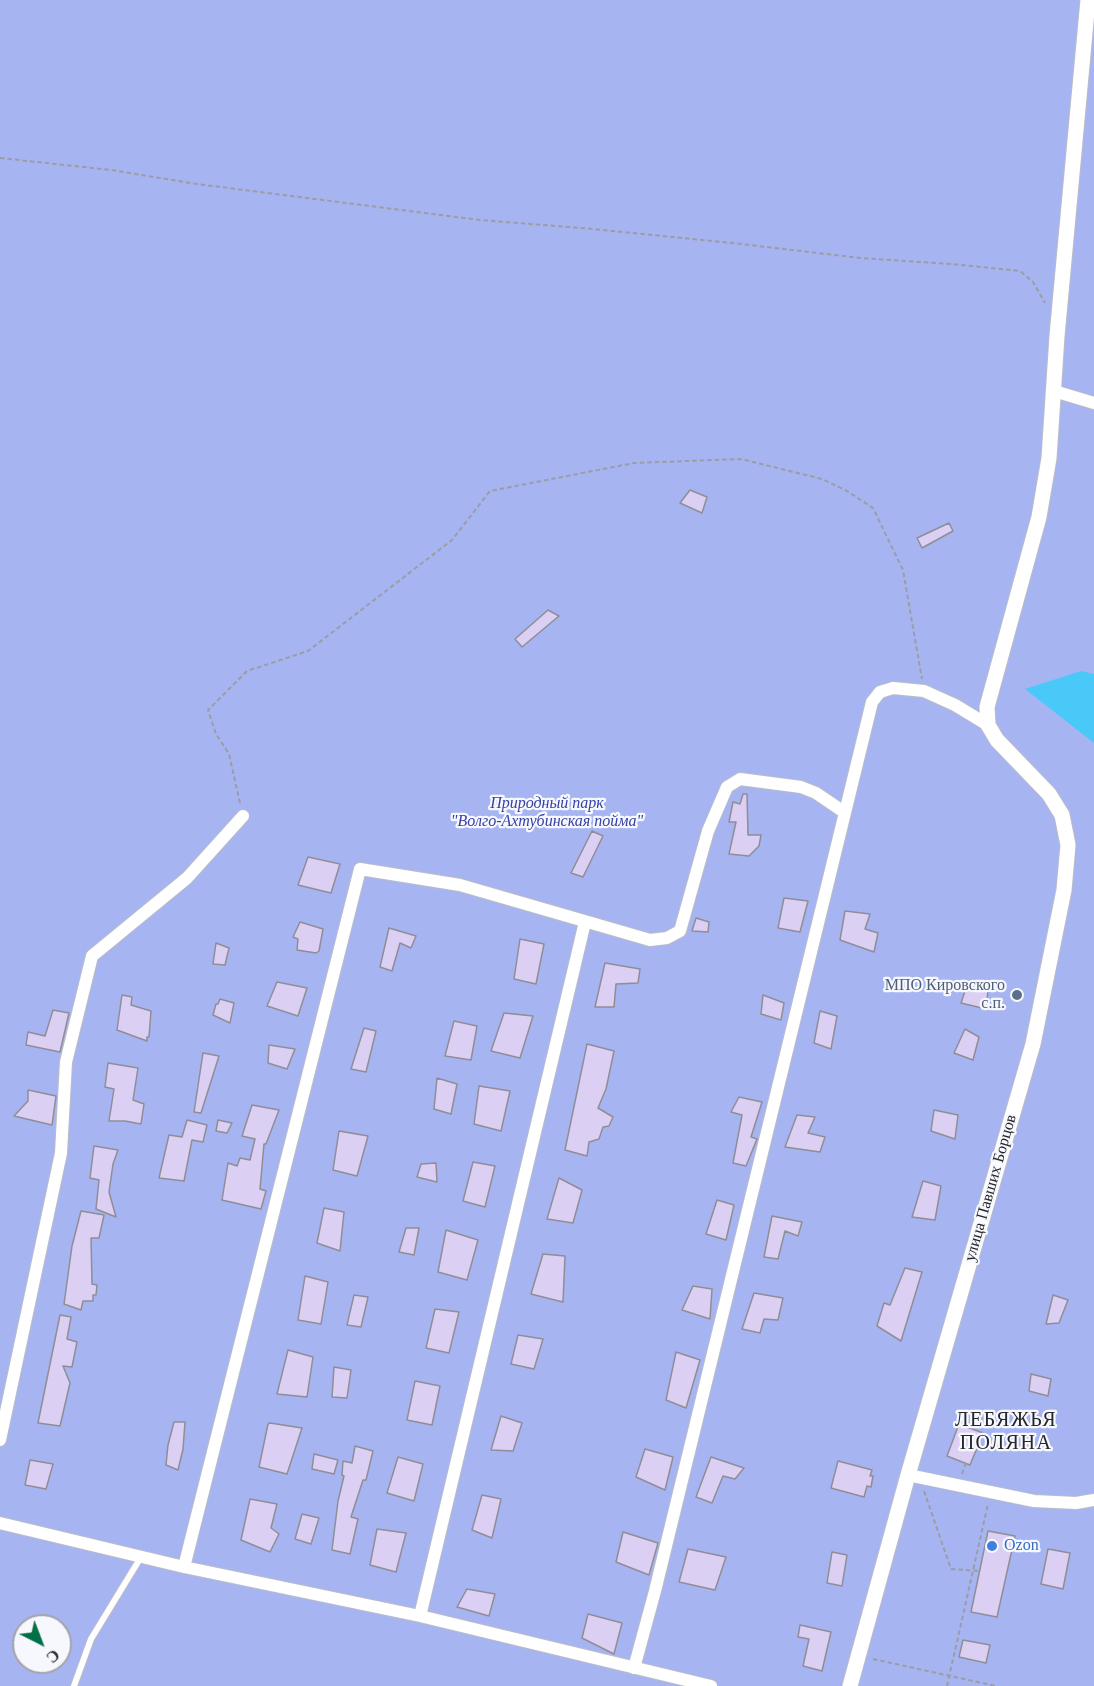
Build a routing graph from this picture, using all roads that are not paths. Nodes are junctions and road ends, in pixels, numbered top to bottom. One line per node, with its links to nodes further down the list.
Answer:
1 (1088, 0): 2 (street)
2 (1054, 392): 3 (street); 4 (street)
3 (1094, 403)
4 (988, 725): 5 (street); 9 (street, улица Павших Борцов)
5 (844, 812): 7 (street); 15 (street)
6 (243, 816): 8 (street)
7 (585, 922): 13 (street); 14 (street)
8 (0, 1440)
9 (913, 1476): 10 (street); 18 (street, улица Павших Борцов)
10 (1094, 1500)
11 (0, 1523): 12 (street)
12 (141, 1557): 13 (street); 16 (lane)
13 (184, 1567): 14 (street)
14 (420, 1616): 15 (street)
15 (634, 1668): 17 (street)
16 (74, 1686)
17 (711, 1686)
18 (850, 1686)

